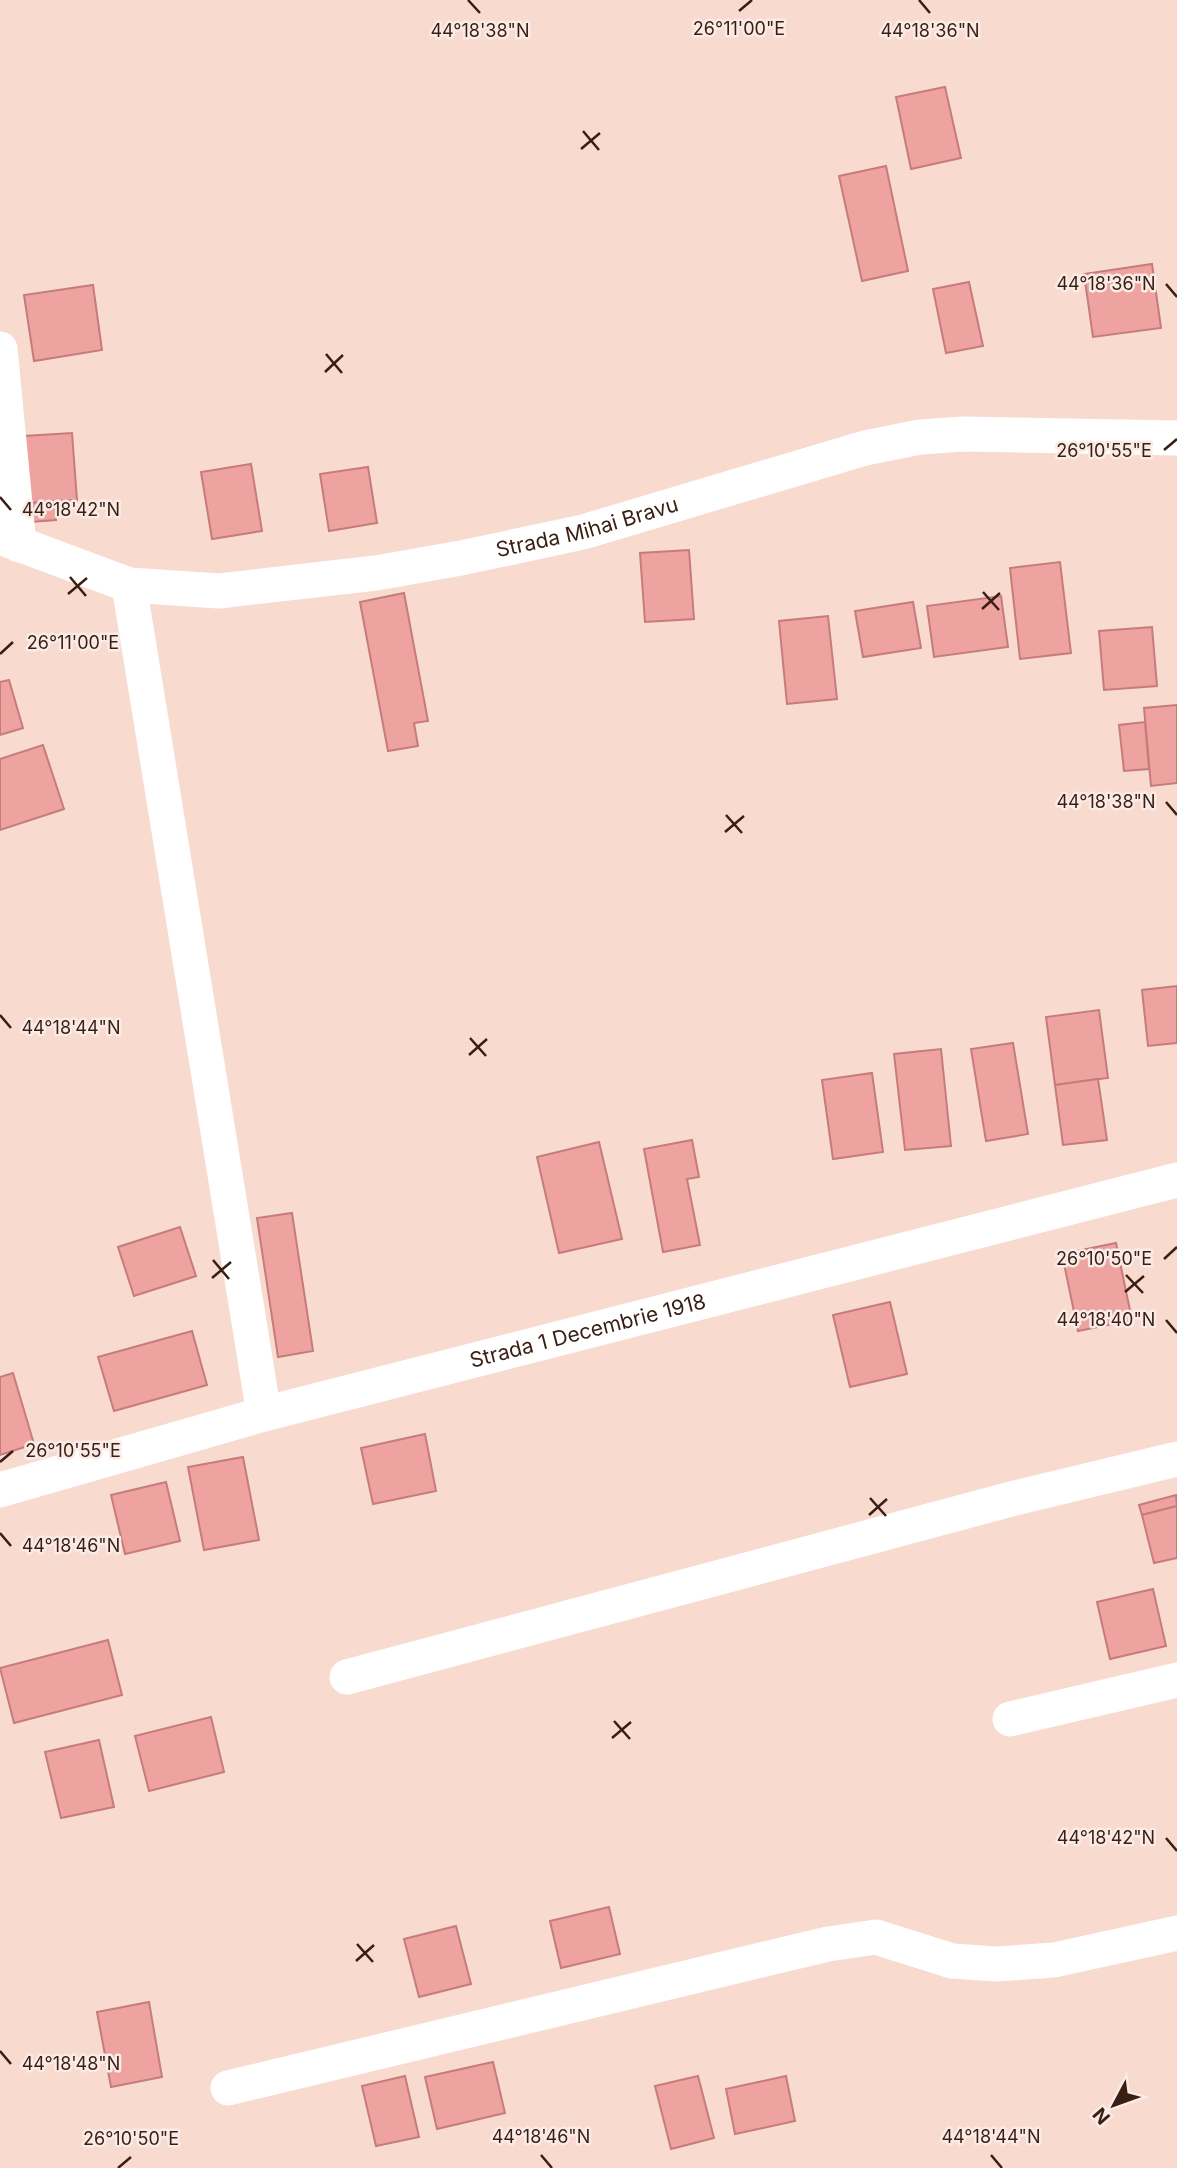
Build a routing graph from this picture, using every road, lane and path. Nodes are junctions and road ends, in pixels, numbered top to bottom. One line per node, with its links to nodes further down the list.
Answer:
1 (0, 349): 3 (street)
2 (1177, 438): 4 (street, Strada Mihai Bravu)
3 (9, 541): 4 (street, Strada Mihai Bravu)
4 (130, 585): 6 (street)
5 (1177, 1180): 6 (street, Strada 1 Decembrie 1918)
6 (264, 1414): 8 (street, Strada 1 Decembrie 1918)
7 (1177, 1459): 9 (street)
8 (0, 1490)
9 (346, 1677)
10 (1177, 1680): 11 (street)
11 (1010, 1719)
12 (1177, 1933): 13 (street)
13 (228, 2088)

